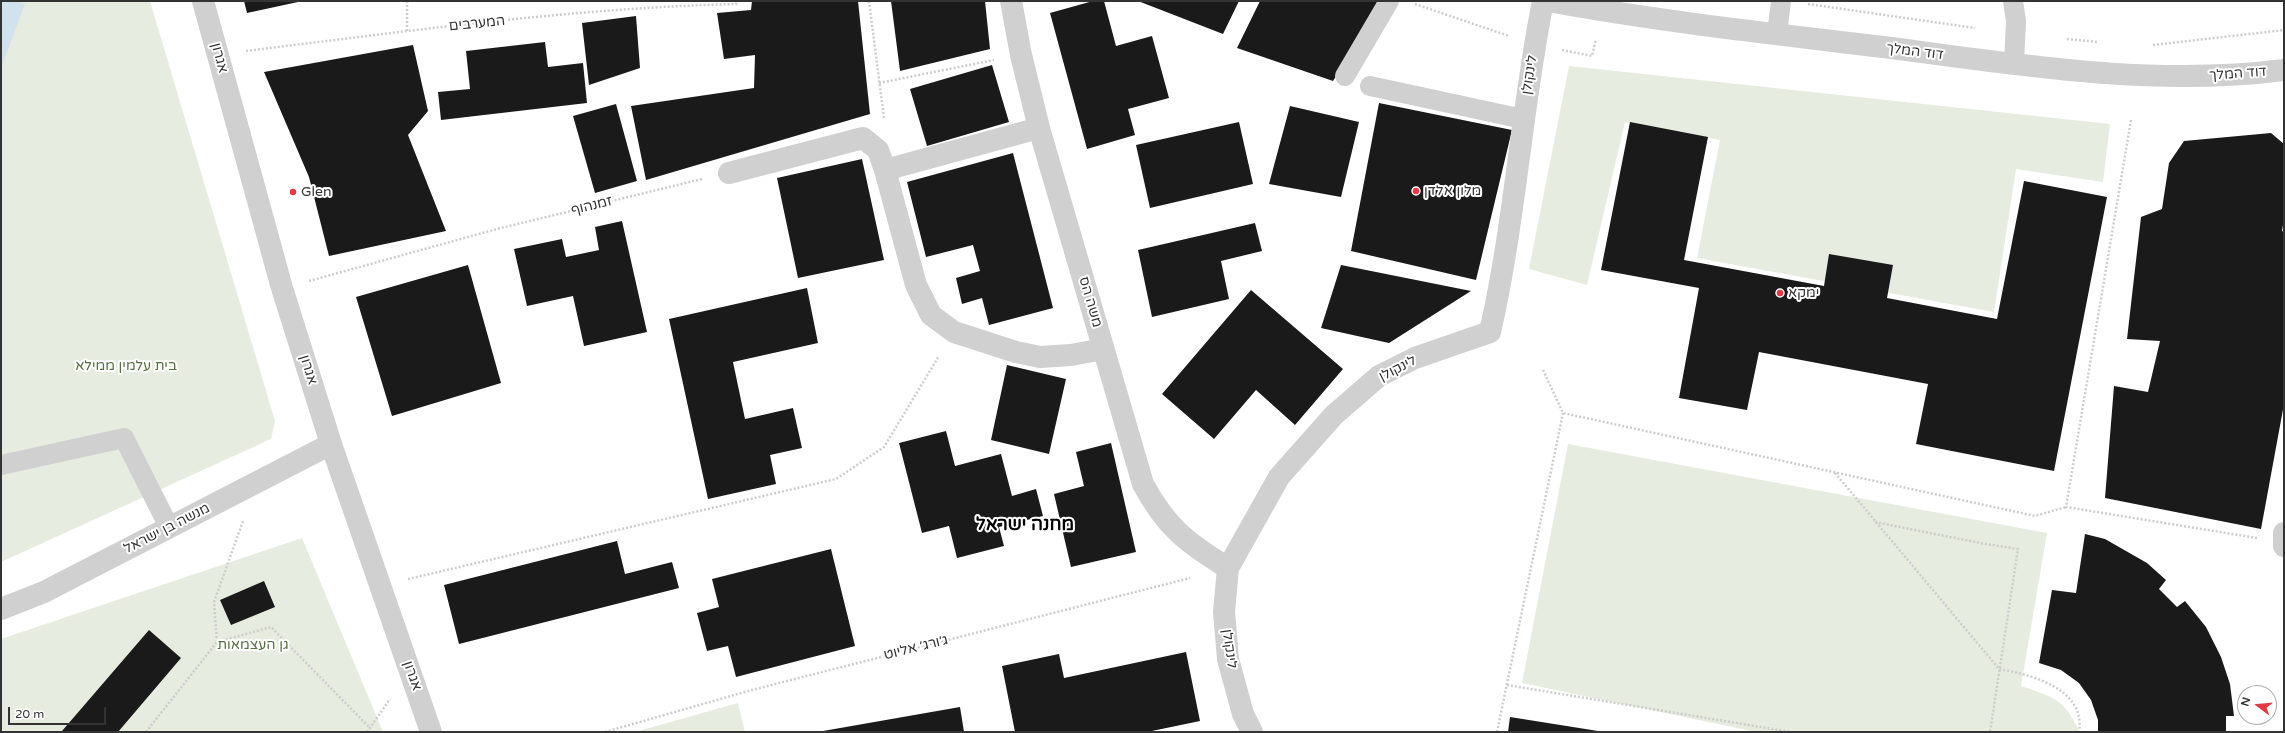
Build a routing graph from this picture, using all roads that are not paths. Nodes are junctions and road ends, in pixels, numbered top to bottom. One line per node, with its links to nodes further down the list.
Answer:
1 (203, 1): 18 (street, אגרון)
2 (1011, 1): 14 (street, משה הס)
3 (1389, 1): 11 (lane)
4 (1543, 1): 13 (street, לינקולן)
5 (1548, 1): 8 (street, דוד המלך)
6 (1781, 1): 8 (lane)
7 (2013, 1): 9 (lane)
8 (1777, 34): 9 (street, דוד המלך)
9 (2014, 64): 10 (street, דוד המלך)
10 (2284, 70)
11 (1345, 76)
12 (1370, 86): 13 (lane)
13 (1523, 119): 21 (street, לינקולן)
14 (1039, 128): 15 (street); 17 (street, משה הס)
15 (885, 170): 16 (street); 17 (street)
16 (729, 173)
17 (1103, 349): 21 (street, משה הס)
18 (331, 444): 20 (street, מנשה בן ישראל); 23 (street, אגרון)
19 (1, 465): 20 (lane)
20 (169, 527): 22 (street, מנשה בן ישראל)
21 (1228, 568): 24 (street, לינקולן)
22 (1, 609)
23 (431, 732)
24 (1252, 732)

